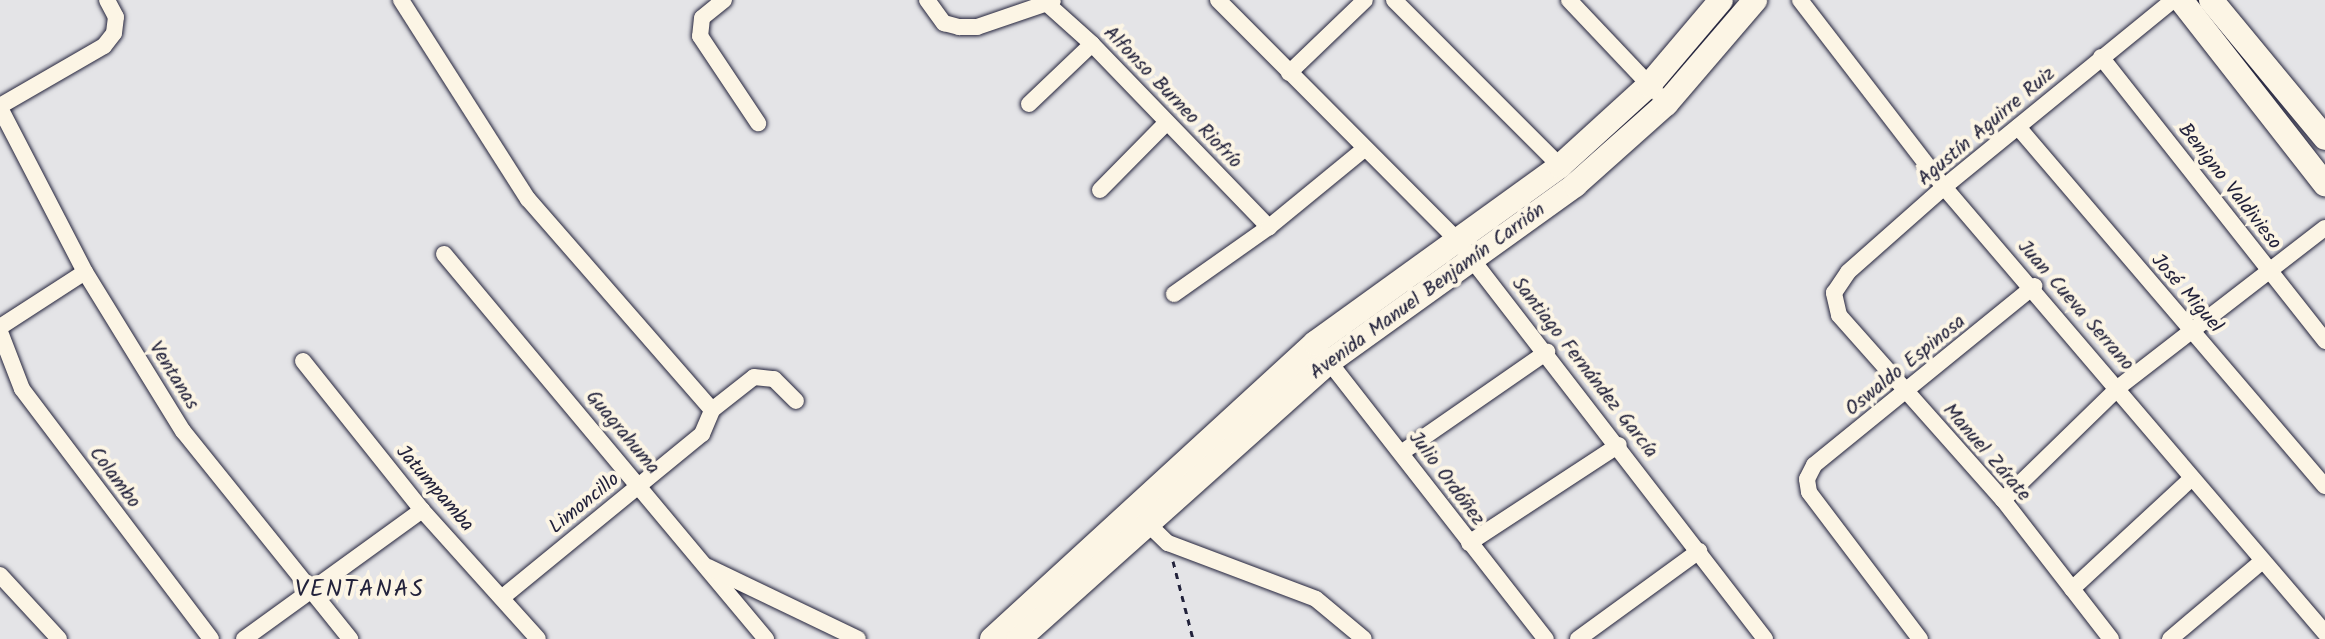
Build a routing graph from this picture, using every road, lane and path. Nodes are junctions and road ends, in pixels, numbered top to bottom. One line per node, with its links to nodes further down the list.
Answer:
1 (107, 0): 22 (street)
2 (401, 0): 51 (street)
3 (724, 0): 24 (street)
4 (927, 0): 15 (street)
5 (1218, 0): 18 (street, Santiago Fernández García)
6 (1365, 0): 18 (street)
7 (1394, 0): 28 (street)
8 (1569, 0): 19 (street)
9 (1721, 0): 19 (main road, Avenida Manuel Benjamín Carrión)
10 (1755, 0): 21 (main road, Avenida Manuel Benjamín Carrión)
11 (1800, 0): 30 (street, Juan Cueva Serrano)
12 (2173, 0): 17 (street, Agustín Aguirre Ruiz)
13 (2181, 0): 29 (main road)
14 (2211, 0): 26 (main road)
15 (1047, 1): 16 (street, Alfonso Burneo Riofrío)
16 (1092, 44): 20 (street); 23 (street, Alfonso Burneo Riofrío)
17 (2101, 57): 25 (street, Agustín Aguirre Ruiz); 37 (street, Benigno Valdivieso)
18 (1289, 73): 27 (street, Santiago Fernández García)
19 (1649, 85): 21 (street); 28 (main road, Avenida Manuel Benjamín Carrión)
20 (1029, 104)
21 (1666, 104): 36 (main road, Avenida Manuel Benjamín Carrión)
22 (0, 107): 38 (street, Ventanas)
23 (1167, 122): 31 (street); 32 (street, Alfonso Burneo Riofrío)
24 (758, 123)
25 (2018, 127): 30 (street, Agustín Aguirre Ruiz); 43 (street, José Miguel)
26 (2325, 138)
27 (1363, 150): 32 (street); 34 (street, Santiago Fernández García)
28 (1560, 166): 34 (main road, Avenida Manuel Benjamín Carrión)
29 (2325, 184)
30 (1944, 187): 39 (street, Juan Cueva Serrano); 40 (street, Agustín Aguirre Ruiz)
31 (1100, 190)
32 (1269, 227): 41 (street)
33 (2325, 228): 37 (street)
34 (1457, 240): 36 (street, Santiago Fernández García); 46 (main road, Avenida Manuel Benjamín Carrión)
35 (444, 254): 55 (street, Guagrahuma)
36 (1473, 259): 45 (street, Santiago Fernández García); 46 (main road, Avenida Manuel Benjamín Carrión)
37 (2269, 271): 43 (street); 44 (street, Benigno Valdivieso)
38 (85, 272): 42 (street); 67 (street, Ventanas)
39 (2034, 286): 48 (street, Juan Cueva Serrano); 49 (street, Oswaldo Espinosa)
40 (1834, 293): 49 (street, Manuel Zárate)
41 (1174, 294)
42 (0, 330): 71 (street, Colambo)
43 (2192, 331): 48 (street); 56 (street, José Miguel)
44 (2325, 341)
45 (1547, 352): 52 (street, Santiago Fernández García); 53 (street)
46 (1322, 353): 53 (street, Julio Ordóñez); 59 (main road, Avenida Manuel Benjamín Carrión); 77 (main road, Avenida Manuel Benjamín Carrión)
47 (303, 361): 58 (street, Jatumpamba)
48 (2119, 387): 54 (street, Juan Cueva Serrano); 57 (street)
49 (1906, 392): 57 (street, Manuel Zárate); 84 (street, Oswaldo Espinosa)
50 (796, 401): 51 (street, Limoncillo)
51 (712, 410): 55 (street, Limoncillo)
52 (1619, 445): 61 (street); 62 (street, Santiago Fernández García)
53 (1401, 453): 61 (street, Julio Ordóñez)
54 (2192, 478): 63 (street, Juan Cueva Serrano); 66 (street)
55 (640, 485): 64 (street, Guagrahuma); 68 (street, Limoncillo)
56 (2325, 486)
57 (2003, 500): 66 (street, Manuel Zárate)
58 (422, 510): 67 (street); 68 (street, Jatumpamba)
59 (1147, 523): 60 (street); 78 (main road, Avenida Manuel Benjamín Carrión)
60 (1168, 543): 79 (path); 80 (street)
61 (1469, 543): 81 (street, Julio Ordóñez)
62 (1699, 551): 82 (street); 83 (street, Santiago Fernández García)
63 (2260, 563): 69 (street, Juan Cueva Serrano); 86 (street)
64 (703, 565): 75 (street, Guagrahuma); 76 (street)
65 (0, 575): 70 (street)
66 (2072, 589): 85 (street, Manuel Zárate)
67 (311, 596): 72 (street); 73 (street, Ventanas)
68 (504, 596): 74 (street, Jatumpamba)
69 (2325, 637)
70 (59, 639)
71 (211, 639)
72 (244, 639)
73 (350, 639)
74 (538, 639)
75 (766, 639)
76 (858, 639)
77 (992, 639)
78 (1019, 639)
79 (1193, 639)
80 (1364, 639)
81 (1546, 639)
82 (1578, 639)
83 (1765, 639)
84 (1920, 639)
85 (2111, 639)
86 (2170, 639)

